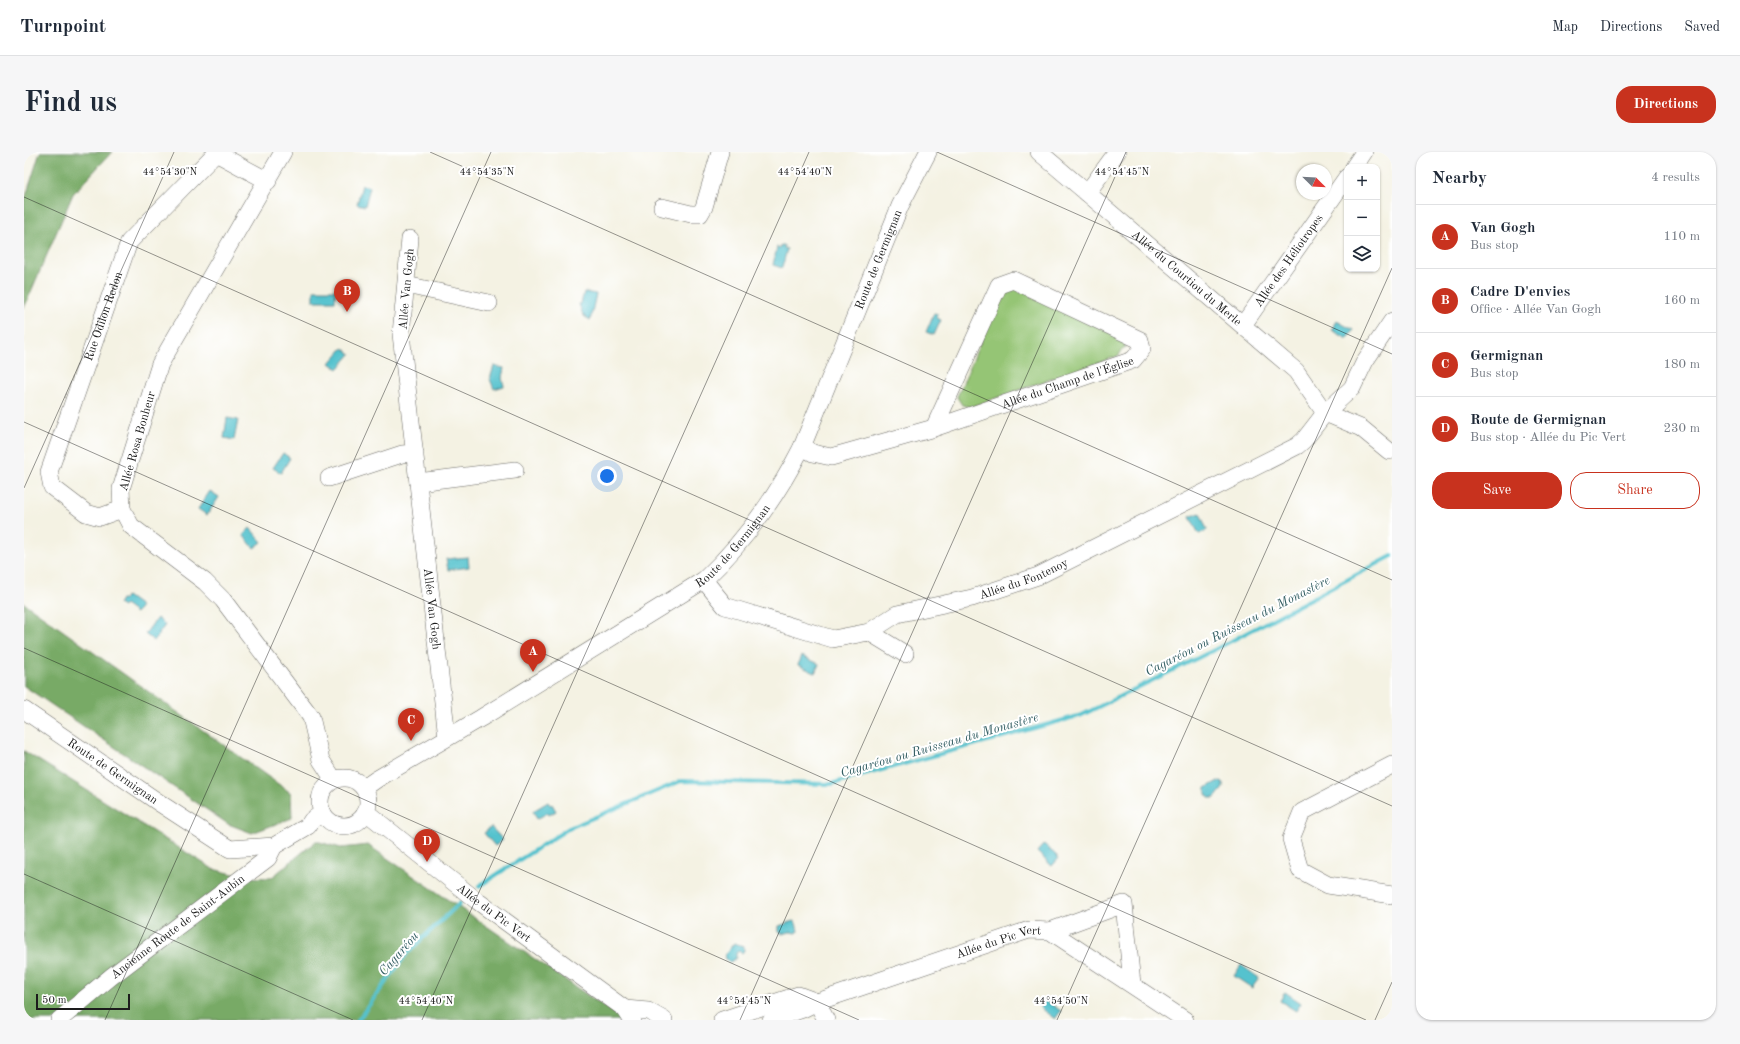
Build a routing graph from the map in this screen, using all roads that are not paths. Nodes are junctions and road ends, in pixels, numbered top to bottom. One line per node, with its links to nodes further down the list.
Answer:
1 (284, 152): 8 (street, Allée Rosa Bonheur)
2 (720, 152): 11 (street)
3 (928, 152): 19 (street, Route de Germignan)
4 (1039, 152): 10 (street, Allée du Courtiou du Merle)
5 (1117, 152): 10 (street)
6 (1364, 152): 7 (street)
7 (1356, 164)
8 (268, 181): 25 (street, Allée Rosa Bonheur); 25 (street, Rue Odilon Redon)
9 (1344, 181): 16 (street, Allée des Héliotropes)
10 (1088, 193): 16 (street, Allée du Courtiou du Merle)
11 (662, 207)
12 (410, 239): 13 (street, Allée Van Gogh)
13 (406, 285): 14 (street); 21 (street, Allée Van Gogh)
14 (489, 303)
15 (1392, 321): 17 (street, Allée du Fontenoy)
16 (1243, 325): 17 (street, Allée du Courtiou du Merle)
17 (1325, 413): 20 (street); 27 (street, Allée du Fontenoy)
18 (934, 428): 18 (street, Allée du Champ de l'Église); 19 (street, Allée du Champ de l'Église)
19 (802, 447): 26 (street, Route de Germignan)
20 (1388, 452)
21 (415, 453): 23 (street); 24 (street, Allée Van Gogh)
22 (514, 470): 24 (street)
23 (328, 478)
24 (418, 482): 30 (street, Allée Van Gogh)
25 (122, 509): 32 (street, Allée Rosa Bonheur)
26 (704, 580): 27 (street, Allée du Fontenoy); 30 (street, Route de Germignan)
27 (869, 632): 28 (street)
28 (906, 654)
29 (27, 710): 36 (street, Route de Germignan)
30 (447, 737): 33 (street, Route de Germignan)
31 (1392, 765): 37 (street)
32 (334, 780): 33 (street); 34 (street)
33 (364, 788): 35 (street)
34 (323, 813): 35 (street); 36 (street, Route de Germignan)
35 (365, 814): 41 (street, Allée du Pic Vert)
36 (274, 846): 42 (street, Ancienne Route de Saint-Aubin)
37 (1392, 895)
38 (1050, 931): 39 (street, Allée du Pic Vert); 39 (street); 40 (street, Allée du Pic Vert)
39 (1132, 984): 47 (street, Allée du Pic Vert)
40 (817, 1002): 44 (street); 45 (street, Allée du Pic Vert); 46 (street)
41 (628, 1015): 43 (street, Allée du Pic Vert)
42 (59, 1020)
43 (664, 1020)
44 (722, 1020)
45 (771, 1020)
46 (826, 1020)
47 (1185, 1020)

